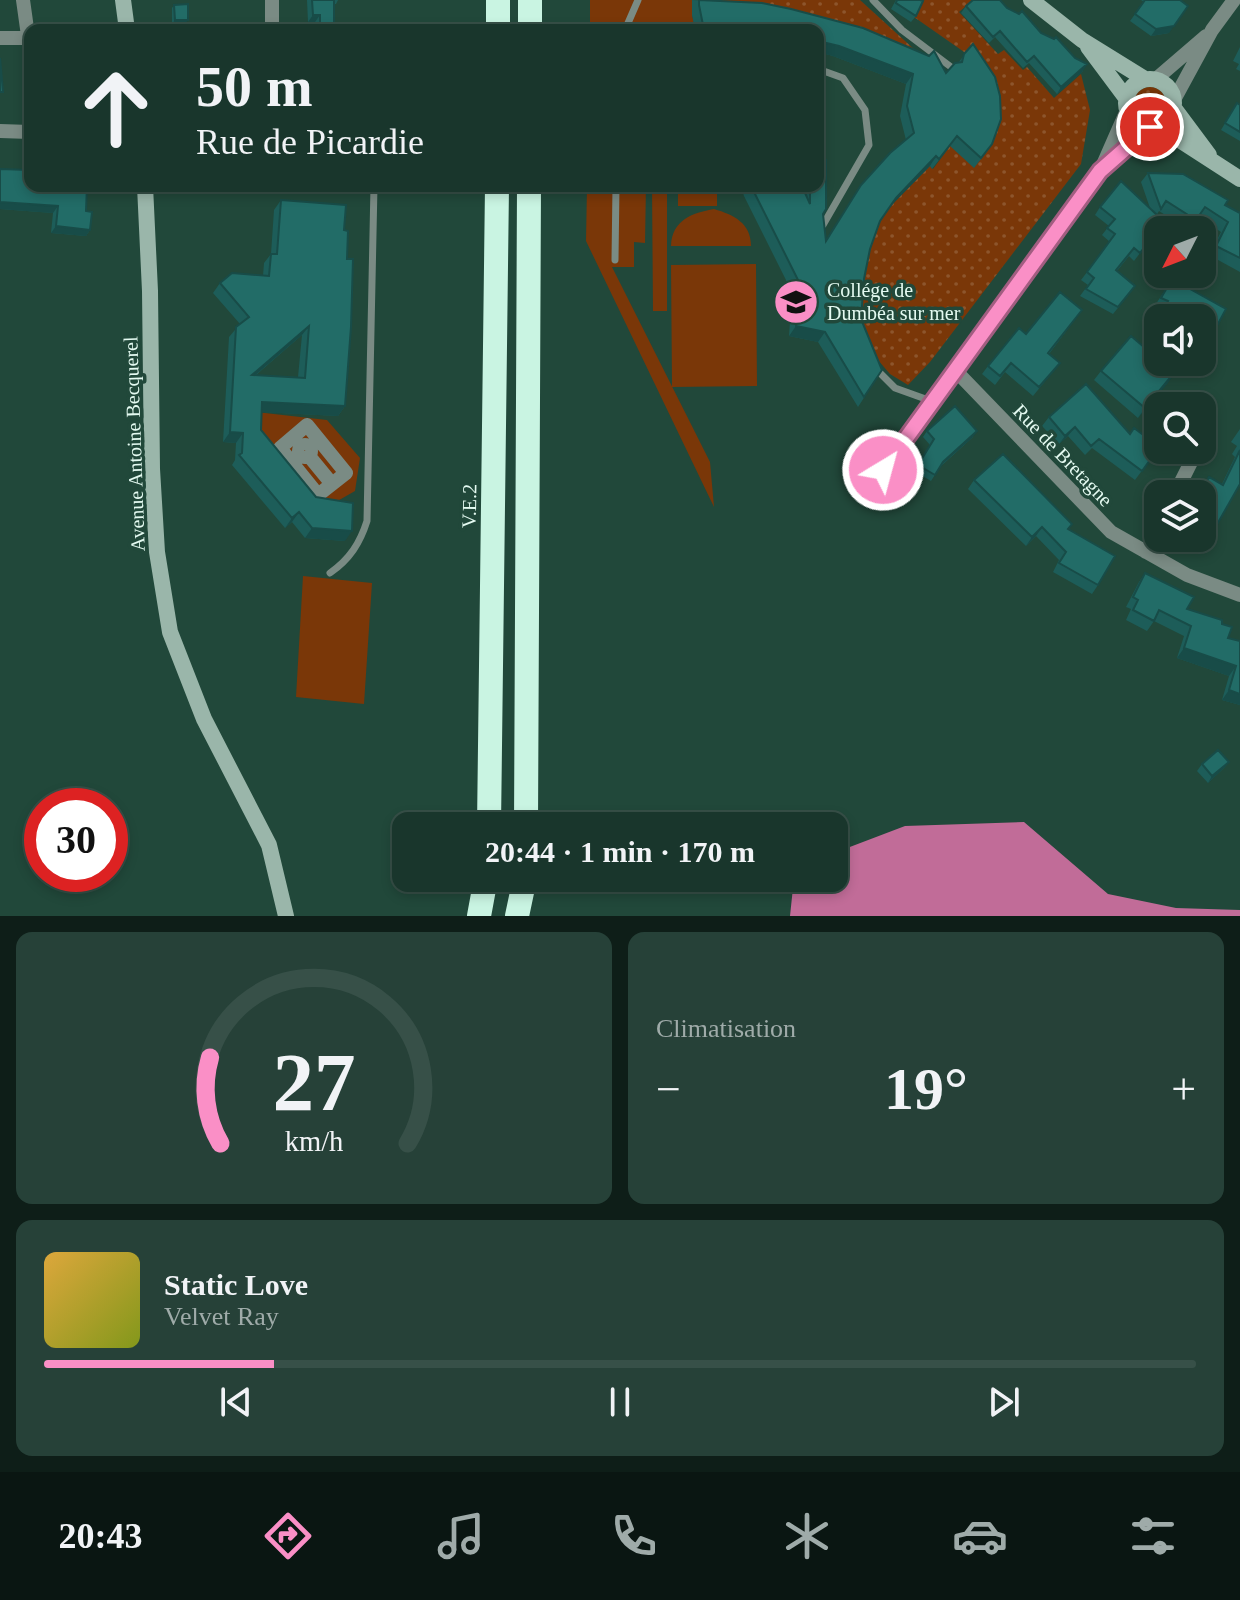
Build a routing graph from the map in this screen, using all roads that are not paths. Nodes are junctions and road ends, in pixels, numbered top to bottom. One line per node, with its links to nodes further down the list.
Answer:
1 (23, 0): 10 (street)
2 (123, 0): 11 (street)
3 (272, 0): 12 (street)
4 (498, 0): 13 (highway)
5 (530, 0): 14 (highway)
6 (638, 0): 15 (lane)
7 (873, 0): 20 (lane)
8 (1031, 0): 18 (street)
9 (1234, 0): 16 (street)
10 (26, 24)
11 (126, 24)
12 (272, 24)
13 (498, 24)
14 (530, 24)
15 (628, 24)
16 (1212, 30): 22 (street); 24 (street)
17 (0, 38): 19 (street)
18 (1082, 40): 22 (street); 23 (street)
19 (24, 43)
20 (951, 67)
21 (824, 71): 36 (lane)
22 (1150, 79): 23 (street); 24 (street)
23 (1126, 104): 25 (street); 29 (street)
24 (1174, 104): 25 (street); 28 (street)
25 (1154, 127): 28 (street); 29 (street)
26 (0, 131): 27 (street)
27 (24, 132)
28 (1212, 159): 30 (street)
29 (1100, 171): 38 (street)
30 (1240, 179)
31 (145, 192): 55 (street, Avenue Antoine Becquerel)
32 (374, 192): 49 (lane)
33 (497, 192): 51 (highway, V.E.2)
34 (529, 192): 52 (highway)
35 (616, 192): 37 (lane)
36 (823, 225)
37 (615, 260)
38 (955, 370): 40 (street); 47 (street, Rue de Bretagne)
39 (878, 371): 40 (lane)
40 (934, 402): 43 (street)
41 (303, 449): 42 (street); 44 (street); 45 (street)
42 (335, 460): 44 (street); 46 (street)
43 (883, 470)
44 (321, 471): 45 (street); 46 (street)
45 (308, 483): 46 (street)
46 (332, 484)
47 (1144, 551)
48 (1146, 552): 50 (street, Rue de Bretagne)
49 (330, 573)
50 (1240, 595)
51 (489, 812)
52 (526, 812)
53 (483, 892): 56 (highway)
54 (522, 892): 57 (highway)
55 (286, 916)
56 (479, 916)
57 (517, 916)

